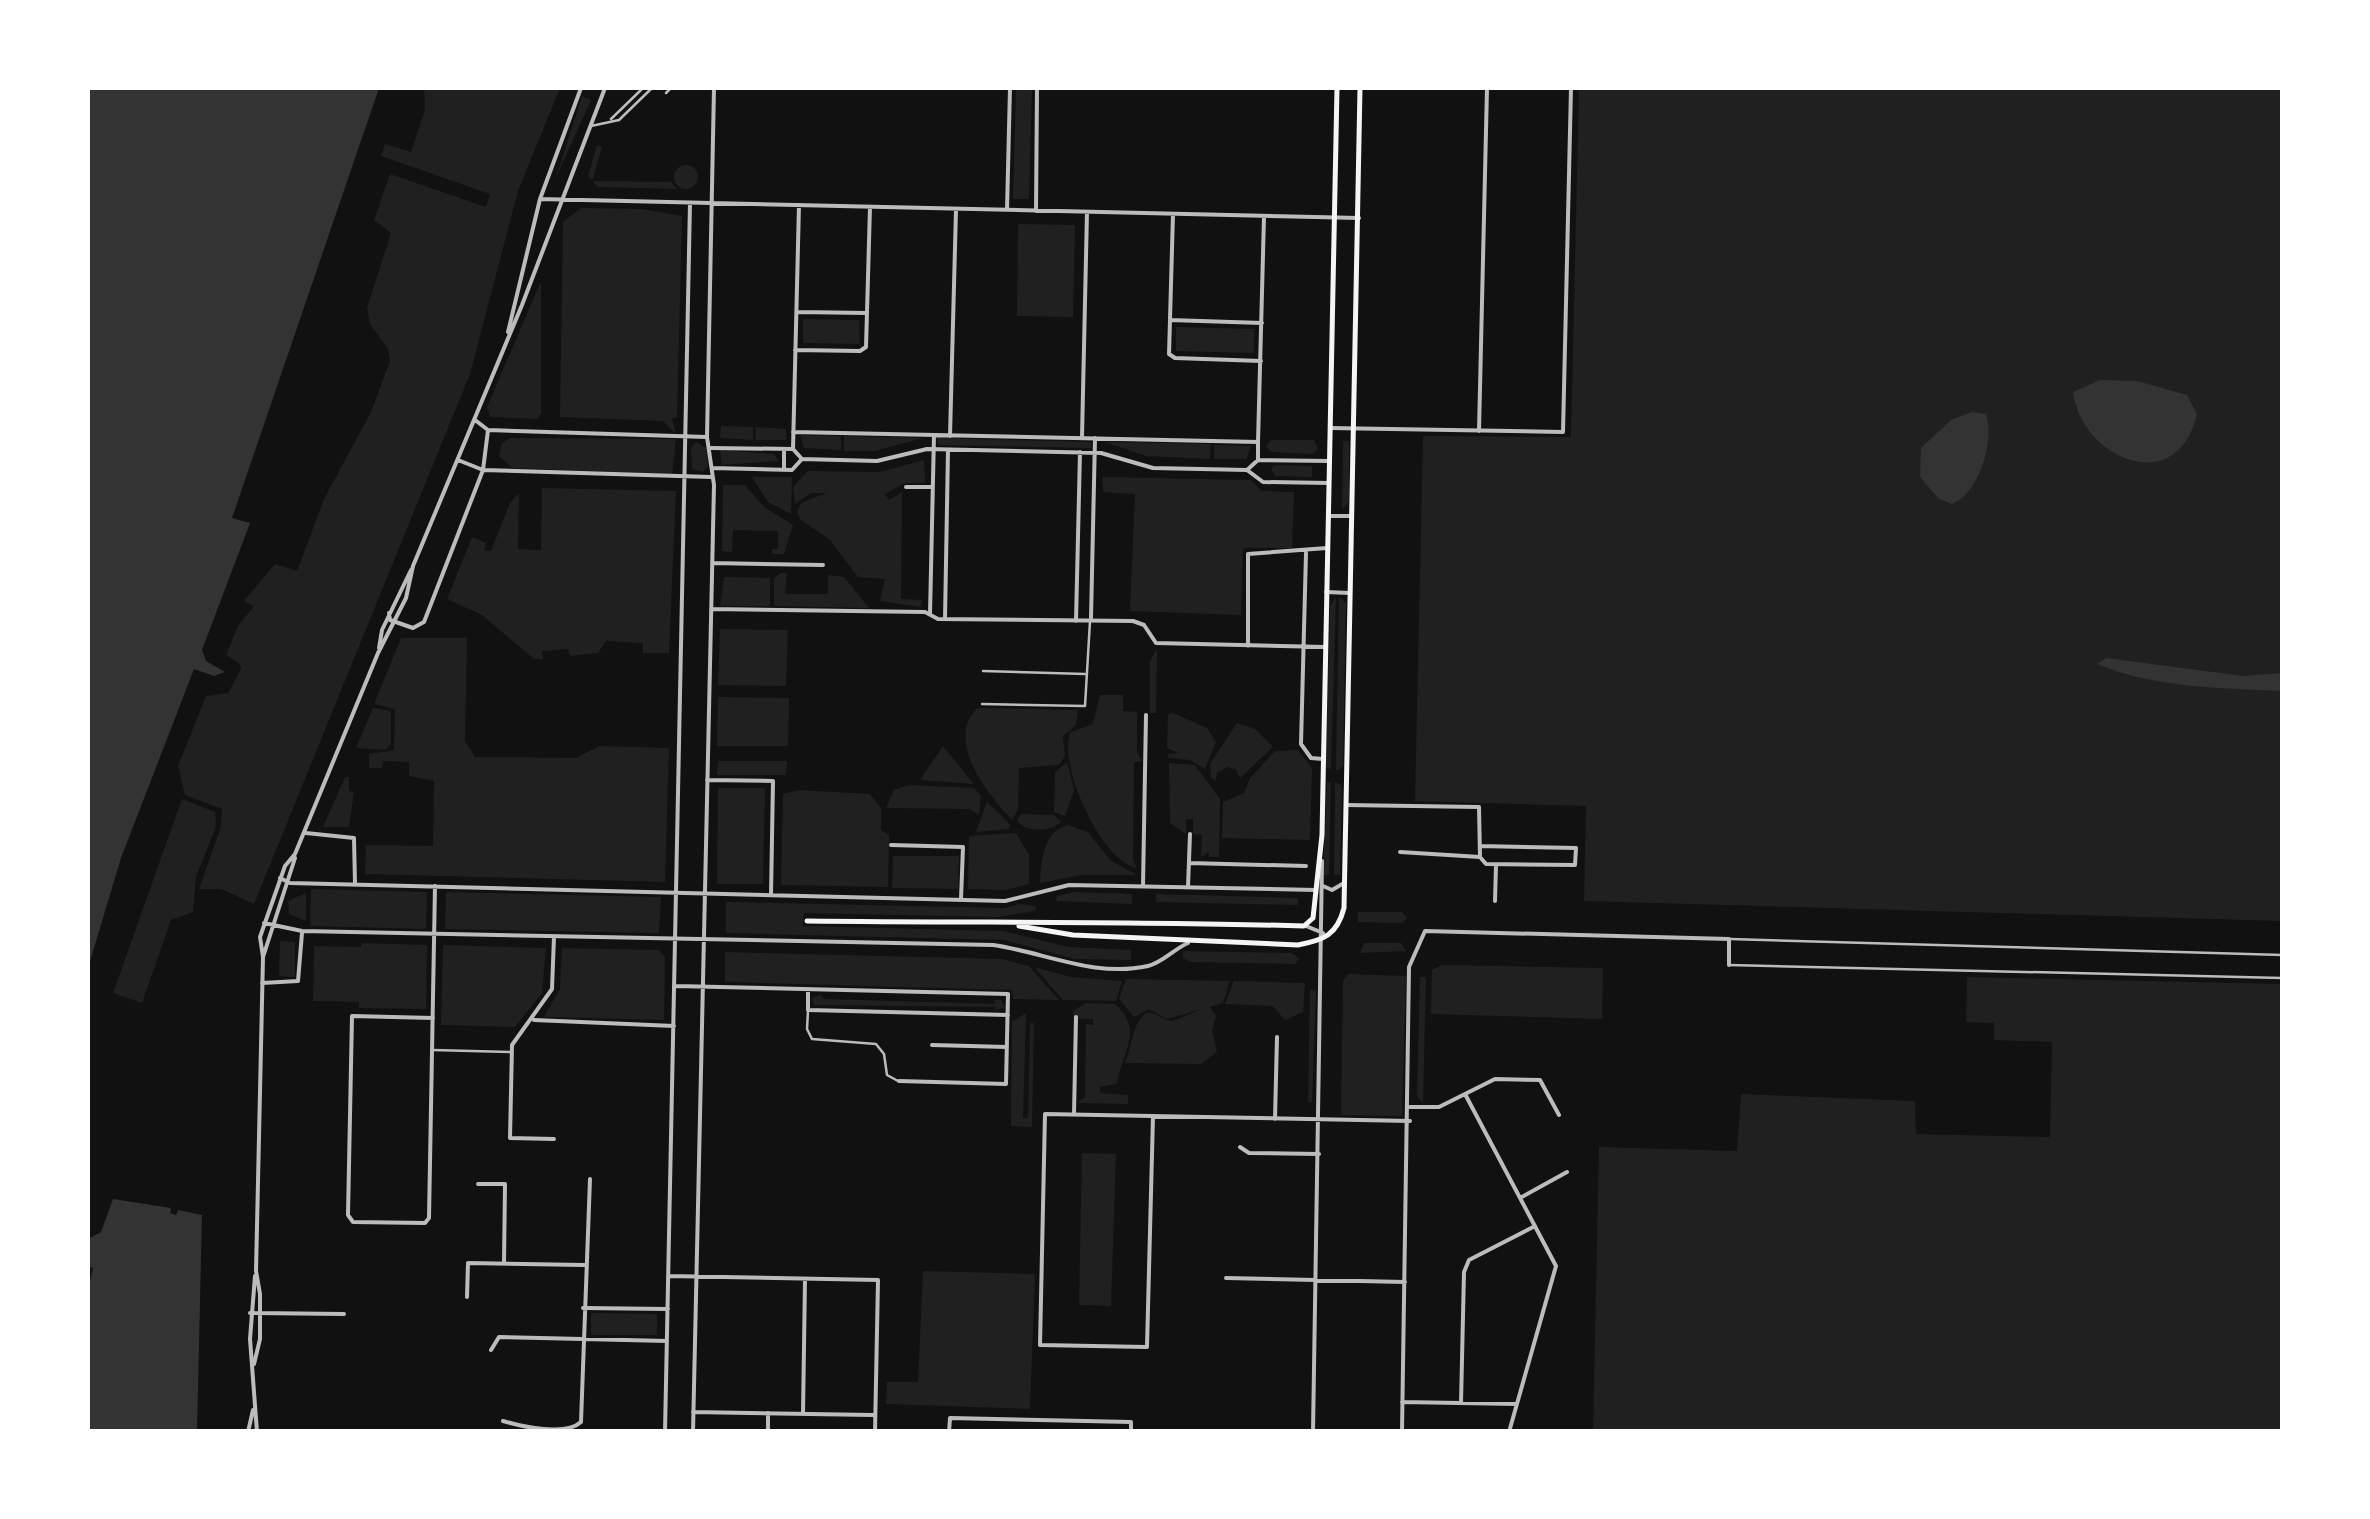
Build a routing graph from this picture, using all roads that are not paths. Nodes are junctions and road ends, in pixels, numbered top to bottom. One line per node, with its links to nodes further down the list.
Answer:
1 (581, 88): 16 (street)
2 (605, 88): 15 (street)
3 (643, 88): 14 (street)
4 (652, 88): 14 (street)
5 (671, 88): 13 (street)
6 (714, 88): 19 (street)
7 (1010, 88): 23 (street)
8 (1037, 88): 24 (street)
9 (1337, 88): 28 (main road)
10 (1487, 88): 41 (street)
11 (1571, 88): 41 (street)
12 (1361, 90): 29 (main road)
13 (666, 92)
14 (610, 120): 15 (street)
15 (590, 126): 17 (street)
16 (540, 199): 17 (street); 34 (street)
17 (562, 200): 18 (street); 34 (street)
18 (690, 203): 19 (street); 45 (street)
19 (712, 203): 20 (street); 46 (street)
20 (799, 205): 21 (street); 30 (street)
21 (870, 207): 22 (street); 31 (street)
22 (956, 209): 23 (street); 44 (street)
23 (1007, 210): 24 (street)
24 (1036, 211): 25 (street)
25 (1087, 212): 26 (street); 47 (street)
26 (1172, 214): 27 (street); 32 (street)
27 (1264, 216): 28 (street); 33 (street)
28 (1334, 218): 29 (street); 38 (main road)
29 (1359, 218): 39 (main road)
30 (796, 312): 31 (street); 35 (street)
31 (868, 313): 35 (street)
32 (1170, 320): 33 (street); 36 (street)
33 (1262, 322): 36 (street)
34 (508, 335): 37 (street)
35 (795, 350): 42 (street)
36 (1261, 361): 49 (street)
37 (475, 420): 40 (street); 57 (street)
38 (1330, 428): 39 (street); 60 (main road)
39 (1354, 428): 41 (street); 71 (main road)
40 (488, 430): 45 (street); 62 (street)
41 (1480, 431)
42 (793, 432): 43 (street); 52 (street)
43 (934, 435): 44 (street); 53 (street)
44 (950, 436): 47 (street)
45 (687, 437): 46 (street); 65 (street)
46 (707, 437): 50 (street)
47 (1082, 438): 48 (street)
48 (1094, 438): 49 (street); 56 (street)
49 (1258, 442): 59 (street)
50 (710, 448): 51 (street); 61 (street)
51 (784, 449): 52 (street); 63 (street)
52 (793, 449): 58 (street)
53 (934, 450): 54 (street); 58 (street); 68 (street)
54 (948, 450): 55 (street); 82 (street)
55 (1080, 452): 56 (street); 84 (street)
56 (1094, 453): 64 (street); 83 (street)
57 (458, 460): 62 (street); 75 (street)
58 (802, 460): 63 (street)
59 (1258, 460): 60 (street); 64 (street)
60 (1329, 462): 67 (main road)
61 (712, 468): 63 (street); 66 (street)
62 (483, 470): 65 (street); 85 (street)
63 (784, 470)
64 (1246, 470): 67 (street)
65 (686, 477): 66 (street); 115 (street)
66 (712, 477): 74 (street)
67 (1328, 483): 70 (main road)
68 (933, 486): 69 (street); 81 (street)
69 (906, 487)
70 (1328, 516): 71 (street); 72 (main road)
71 (1352, 516): 78 (main road)
72 (1327, 548): 73 (street); 77 (main road)
73 (1306, 554): 86 (street); 87 (street)
74 (712, 562): 76 (street); 79 (street)
75 (414, 566): 80 (street); 85 (street)
76 (823, 566)
77 (1326, 592): 78 (street); 88 (main road)
78 (1350, 592): 96 (main road)
79 (711, 609): 81 (street); 95 (street)
80 (389, 613): 85 (street); 89 (street)
81 (930, 614): 82 (street)
82 (945, 619): 84 (street)
83 (1091, 620): 84 (street); 86 (street); 91 (street)
84 (1076, 621)
85 (396, 623): 89 (street)
86 (1248, 646): 87 (street)
87 (1304, 646): 88 (street); 94 (street)
88 (1325, 646): 94 (main road)
89 (378, 653): 97 (street)
90 (983, 672): 91 (street)
91 (1086, 674): 92 (street)
92 (982, 704)
93 (1146, 715): 112 (street)
94 (1323, 759): 114 (main road)
95 (707, 780): 116 (street); 117 (street)
96 (1346, 806): 100 (street); 108 (main road)
97 (304, 833): 102 (street); 110 (street)
98 (1190, 834): 104 (street)
99 (891, 845): 118 (street)
100 (1480, 846): 103 (street); 105 (street)
101 (1400, 852): 103 (street)
102 (295, 854): 107 (street); 109 (street)
103 (1480, 856): 105 (street)
104 (1189, 863): 106 (street); 113 (street)
105 (1496, 864): 119 (street)
106 (1306, 866)
107 (280, 878): 109 (street); 121 (street)
108 (1344, 880): 114 (street); 127 (main road)
109 (290, 882): 110 (street); 123 (street)
110 (355, 884): 111 (street)
111 (436, 886): 115 (street); 126 (street)
112 (1143, 886): 113 (street); 118 (street)
113 (1188, 887): 114 (street)
114 (1319, 888): 124 (main road); 127 (street)
115 (677, 892): 116 (street); 130 (street)
116 (705, 893): 117 (street); 131 (street)
117 (772, 895): 118 (street)
118 (961, 899)
119 (1495, 901)
120 (807, 921): 122 (main road)
121 (263, 923): 123 (street); 134 (street)
122 (1011, 924): 124 (main road); 132 (main road)
123 (274, 926): 125 (street); 134 (street)
124 (1304, 926): 127 (street)
125 (302, 932): 126 (street); 137 (street)
126 (434, 934): 128 (street); 143 (street)
127 (1323, 936): 132 (main road); 159 (street)
128 (554, 937): 130 (street); 144 (street)
129 (1729, 939): 133 (street); 135 (street); 154 (street)
130 (676, 940): 131 (street); 138 (street)
131 (704, 940): 132 (street); 139 (street)
132 (1188, 943)
133 (2282, 955)
134 (263, 958): 137 (street)
135 (1729, 965): 136 (street)
136 (2282, 978)
137 (262, 983): 171 (street)
138 (675, 986): 139 (street); 146 (street)
139 (703, 986): 140 (street); 173 (street)
140 (808, 990): 141 (street); 142 (street)
141 (808, 1010): 142 (street); 152 (street)
142 (1008, 1015): 149 (street)
143 (433, 1018): 150 (street); 150 (street)
144 (532, 1018): 146 (street); 151 (street)
145 (1076, 1018): 155 (street)
146 (674, 1026): 172 (street)
147 (1277, 1037): 158 (street)
148 (932, 1046): 149 (street)
149 (1007, 1047): 152 (street)
150 (433, 1050): 151 (street)
151 (512, 1052): 161 (street)
152 (899, 1081)
153 (1465, 1094): 154 (street); 156 (street); 167 (street)
154 (1410, 1107): 160 (street)
155 (1074, 1114): 157 (street); 157 (street)
156 (1559, 1115)
157 (1153, 1116): 158 (street)
158 (1275, 1119): 159 (street)
159 (1320, 1120): 160 (street); 163 (street)
160 (1410, 1121): 177 (street)
161 (554, 1139)
162 (1240, 1147): 163 (street)
163 (1320, 1154): 176 (street)
164 (1567, 1172): 167 (street)
165 (590, 1179): 170 (street)
166 (478, 1184): 169 (street)
167 (1520, 1198): 168 (street)
168 (1534, 1226): 189 (street); 190 (street)
169 (504, 1263): 170 (street); 178 (street)
170 (584, 1264): 179 (street)
171 (256, 1271): 181 (street); 182 (street)
172 (668, 1276): 173 (street); 180 (street)
173 (696, 1277): 175 (street); 192 (street)
174 (1226, 1278): 176 (street)
175 (805, 1279): 194 (street); 195 (street)
176 (1317, 1280): 177 (street); 207 (street)
177 (1406, 1282): 188 (street)
178 (468, 1297)
179 (584, 1308): 180 (street); 184 (street)
180 (668, 1309): 185 (street)
181 (250, 1313): 182 (street); 187 (street)
182 (260, 1313): 183 (street); 187 (street)
183 (344, 1314)
184 (582, 1340): 185 (street); 186 (street); 197 (street)
185 (667, 1341): 200 (street)
186 (490, 1350)
187 (254, 1364): 191 (street)
188 (1402, 1402): 189 (street); 208 (street)
189 (1461, 1403): 190 (street)
190 (1516, 1404): 209 (street)
191 (253, 1410): 198 (street); 199 (street)
192 (693, 1412): 193 (street); 201 (street)
193 (768, 1413): 194 (street); 202 (street)
194 (804, 1414): 195 (street)
195 (876, 1416): 203 (street)
196 (1058, 1420): 204 (street); 205 (street); 206 (street)
197 (504, 1421)
198 (248, 1432)
199 (257, 1432)
200 (665, 1432)
201 (692, 1432)
202 (768, 1432)
203 (875, 1432)
204 (950, 1432)
205 (1058, 1432)
206 (1131, 1432)
207 (1313, 1432)
208 (1402, 1432)
209 (1508, 1432)

